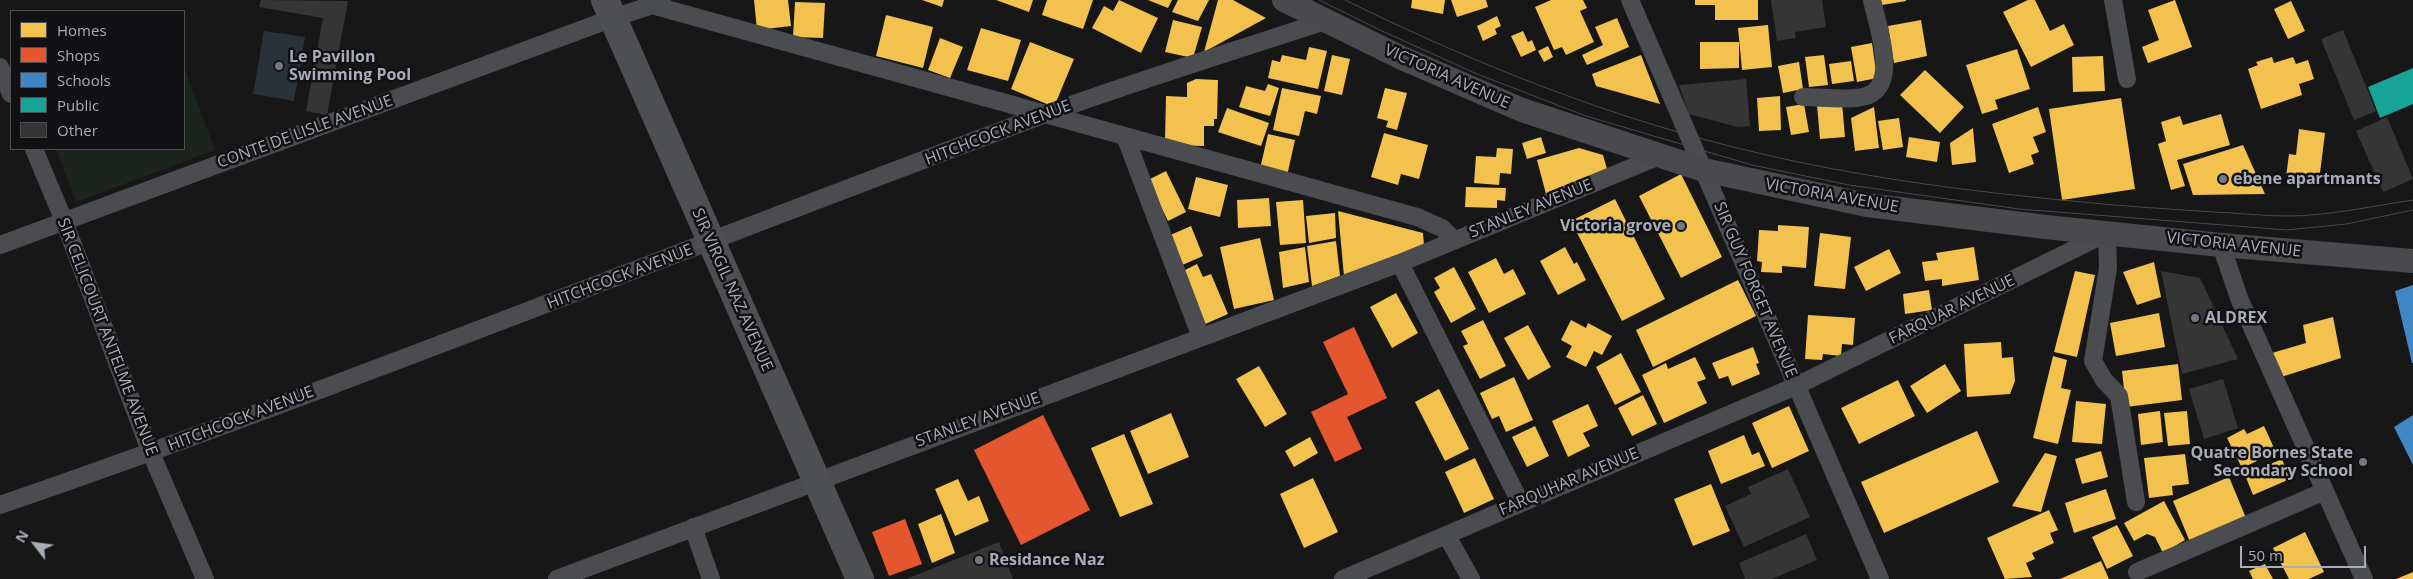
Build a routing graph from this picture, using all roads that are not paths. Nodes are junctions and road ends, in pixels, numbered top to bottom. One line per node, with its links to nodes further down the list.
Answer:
1 (1284, 0): 7 (main road, VICTORIA AVENUE)
2 (1630, 0): 16 (street, SIR GUY FORGET AVENUE)
3 (1872, 0): 11 (street)
4 (2113, 0): 9 (street)
5 (660, 3): 6 (street, CONTE DE LISLE AVENUE); 12 (street)
6 (609, 9): 17 (street, CONTE DE LISLE AVENUE); 20 (main road, SIR VIRGIL NAZ AVENUE)
7 (1325, 21): 12 (street, HITCHCOCK AVENUE); 15 (main road, VICTORIA AVENUE)
8 (0, 67): 10 (street)
9 (2127, 79)
10 (10, 92)
11 (1803, 96)
12 (1046, 114): 13 (street); 20 (street, HITCHCOCK AVENUE)
13 (1125, 136): 19 (street); 25 (street)
14 (34, 150): 17 (street, SIR CELICOURT ANTELME AVENUE)
15 (1662, 155): 16 (main road, VICTORIA AVENUE); 19 (street, STANLEY AVENUE)
16 (1704, 170): 18 (main road, VICTORIA AVENUE); 26 (street, SIR GUY FORGET AVENUE)
17 (64, 222): 21 (street, CONTE DE LISLE AVENUE); 27 (street, SIR CELICOURT ANTELME AVENUE)
18 (2107, 233): 22 (main road, VICTORIA AVENUE); 26 (street, FARQUAR AVENUE); 31 (street)
19 (1454, 240): 24 (street, STANLEY AVENUE)
20 (711, 242): 27 (street, HITCHCOCK AVENUE); 28 (main road, SIR VIRGIL NAZ AVENUE)
21 (0, 245)
22 (2221, 245): 23 (main road, VICTORIA AVENUE); 29 (street)
23 (2413, 261)
24 (1400, 263): 25 (street, STANLEY AVENUE); 30 (street)
25 (1201, 337): 28 (street, STANLEY AVENUE)
26 (1796, 386): 30 (street, FARQUHAR AVENUE); 42 (street, SIR GUY FORGET AVENUE)
27 (150, 453): 32 (street, HITCHCOCK AVENUE); 36 (street, SIR CELICOURT ANTELME AVENUE)
28 (816, 480): 33 (street, STANLEY AVENUE); 39 (main road, SIR VIRGIL NAZ AVENUE)
29 (2325, 491): 35 (street); 43 (street)
30 (1520, 502): 34 (street, FARQUHAR AVENUE)
31 (2136, 502)
32 (0, 505)
33 (693, 527): 37 (street, STANLEY AVENUE); 38 (street)
34 (1447, 536): 40 (street, FARQUHAR AVENUE); 41 (street)
35 (2137, 572)
36 (205, 579)
37 (557, 579)
38 (711, 579)
39 (860, 579)
40 (1343, 579)
41 (1471, 579)
42 (1880, 579)
43 (2364, 579)

